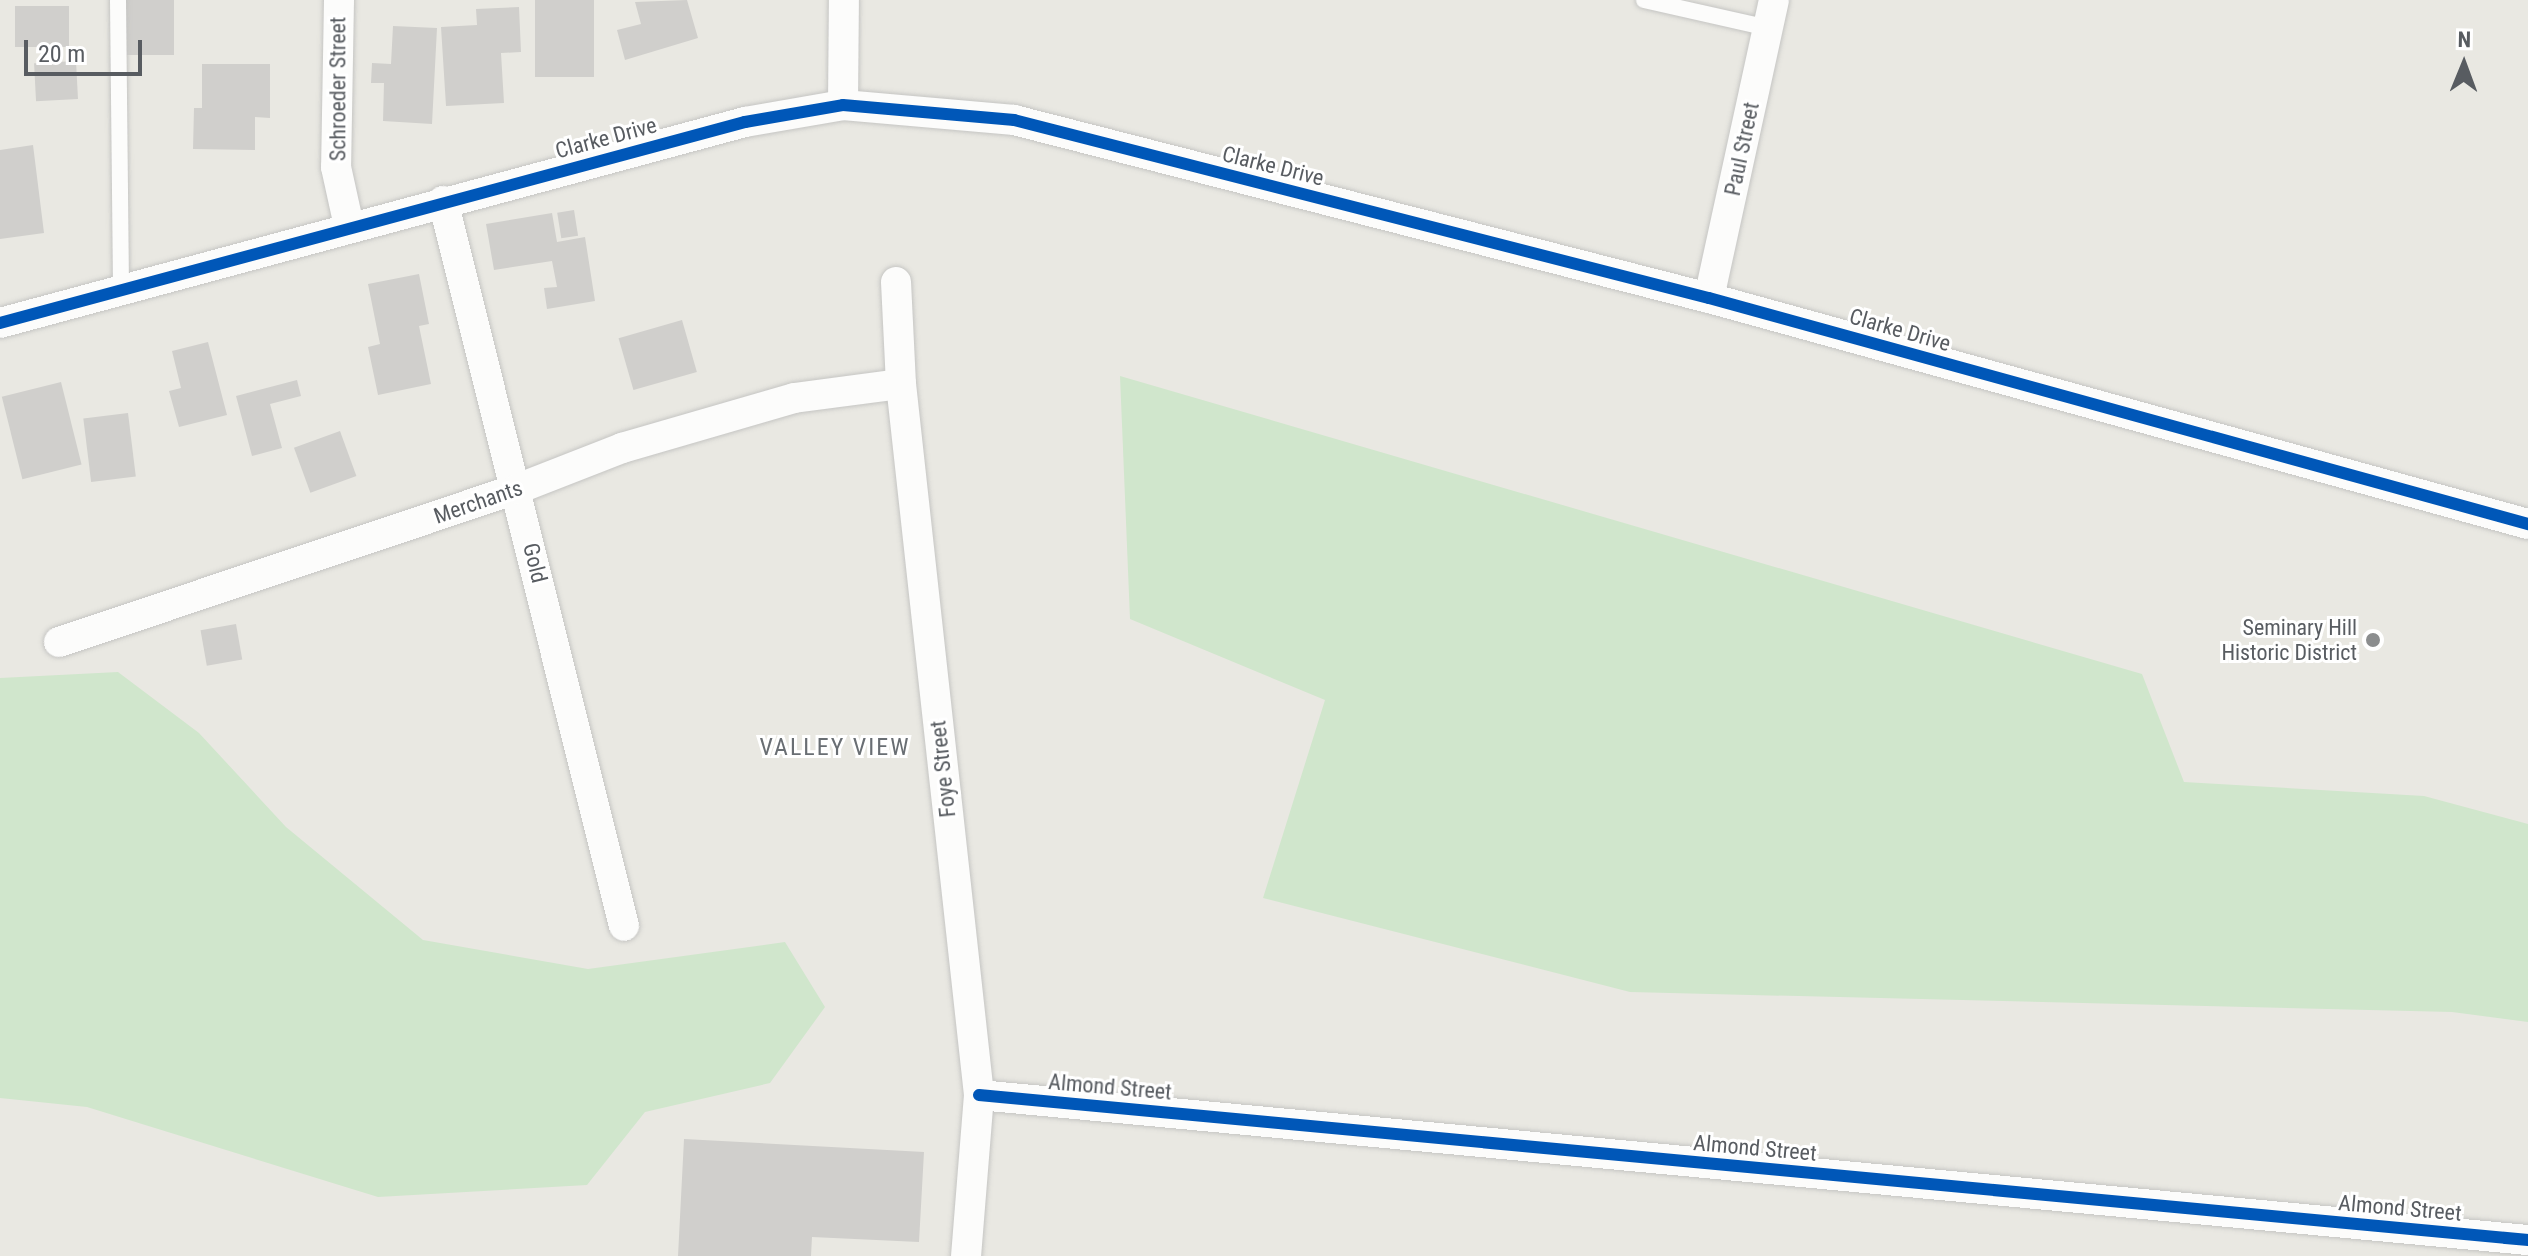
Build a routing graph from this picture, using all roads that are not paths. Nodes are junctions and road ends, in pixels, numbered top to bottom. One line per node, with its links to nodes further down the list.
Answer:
1 (118, 0): 10 (lane)
2 (339, 0): 8 (street, Schroeder Street)
3 (844, 0): 6 (street)
4 (1644, 0): 5 (lane)
5 (1771, 14): 11 (street, Paul Street)
6 (843, 105): 7 (street, Clarke Drive); 11 (street, Clarke Drive)
7 (443, 201): 8 (street, Clarke Drive); 14 (street, Gold)
8 (349, 226): 10 (street, Clarke Drive)
9 (896, 282): 13 (street, Foye Street)
10 (121, 289): 12 (street, Clarke Drive)
11 (1709, 298): 15 (street, Clarke Drive)
12 (0, 323)
13 (901, 384): 14 (street, Merchants); 18 (street, Foye Street)
14 (517, 489): 16 (street, Merchants); 17 (street, Gold)
15 (2528, 524)
16 (59, 642)
17 (624, 926)
18 (979, 1095): 19 (street, Almond Street); 20 (street, Foye Street)
19 (2528, 1240)
20 (966, 1256)

